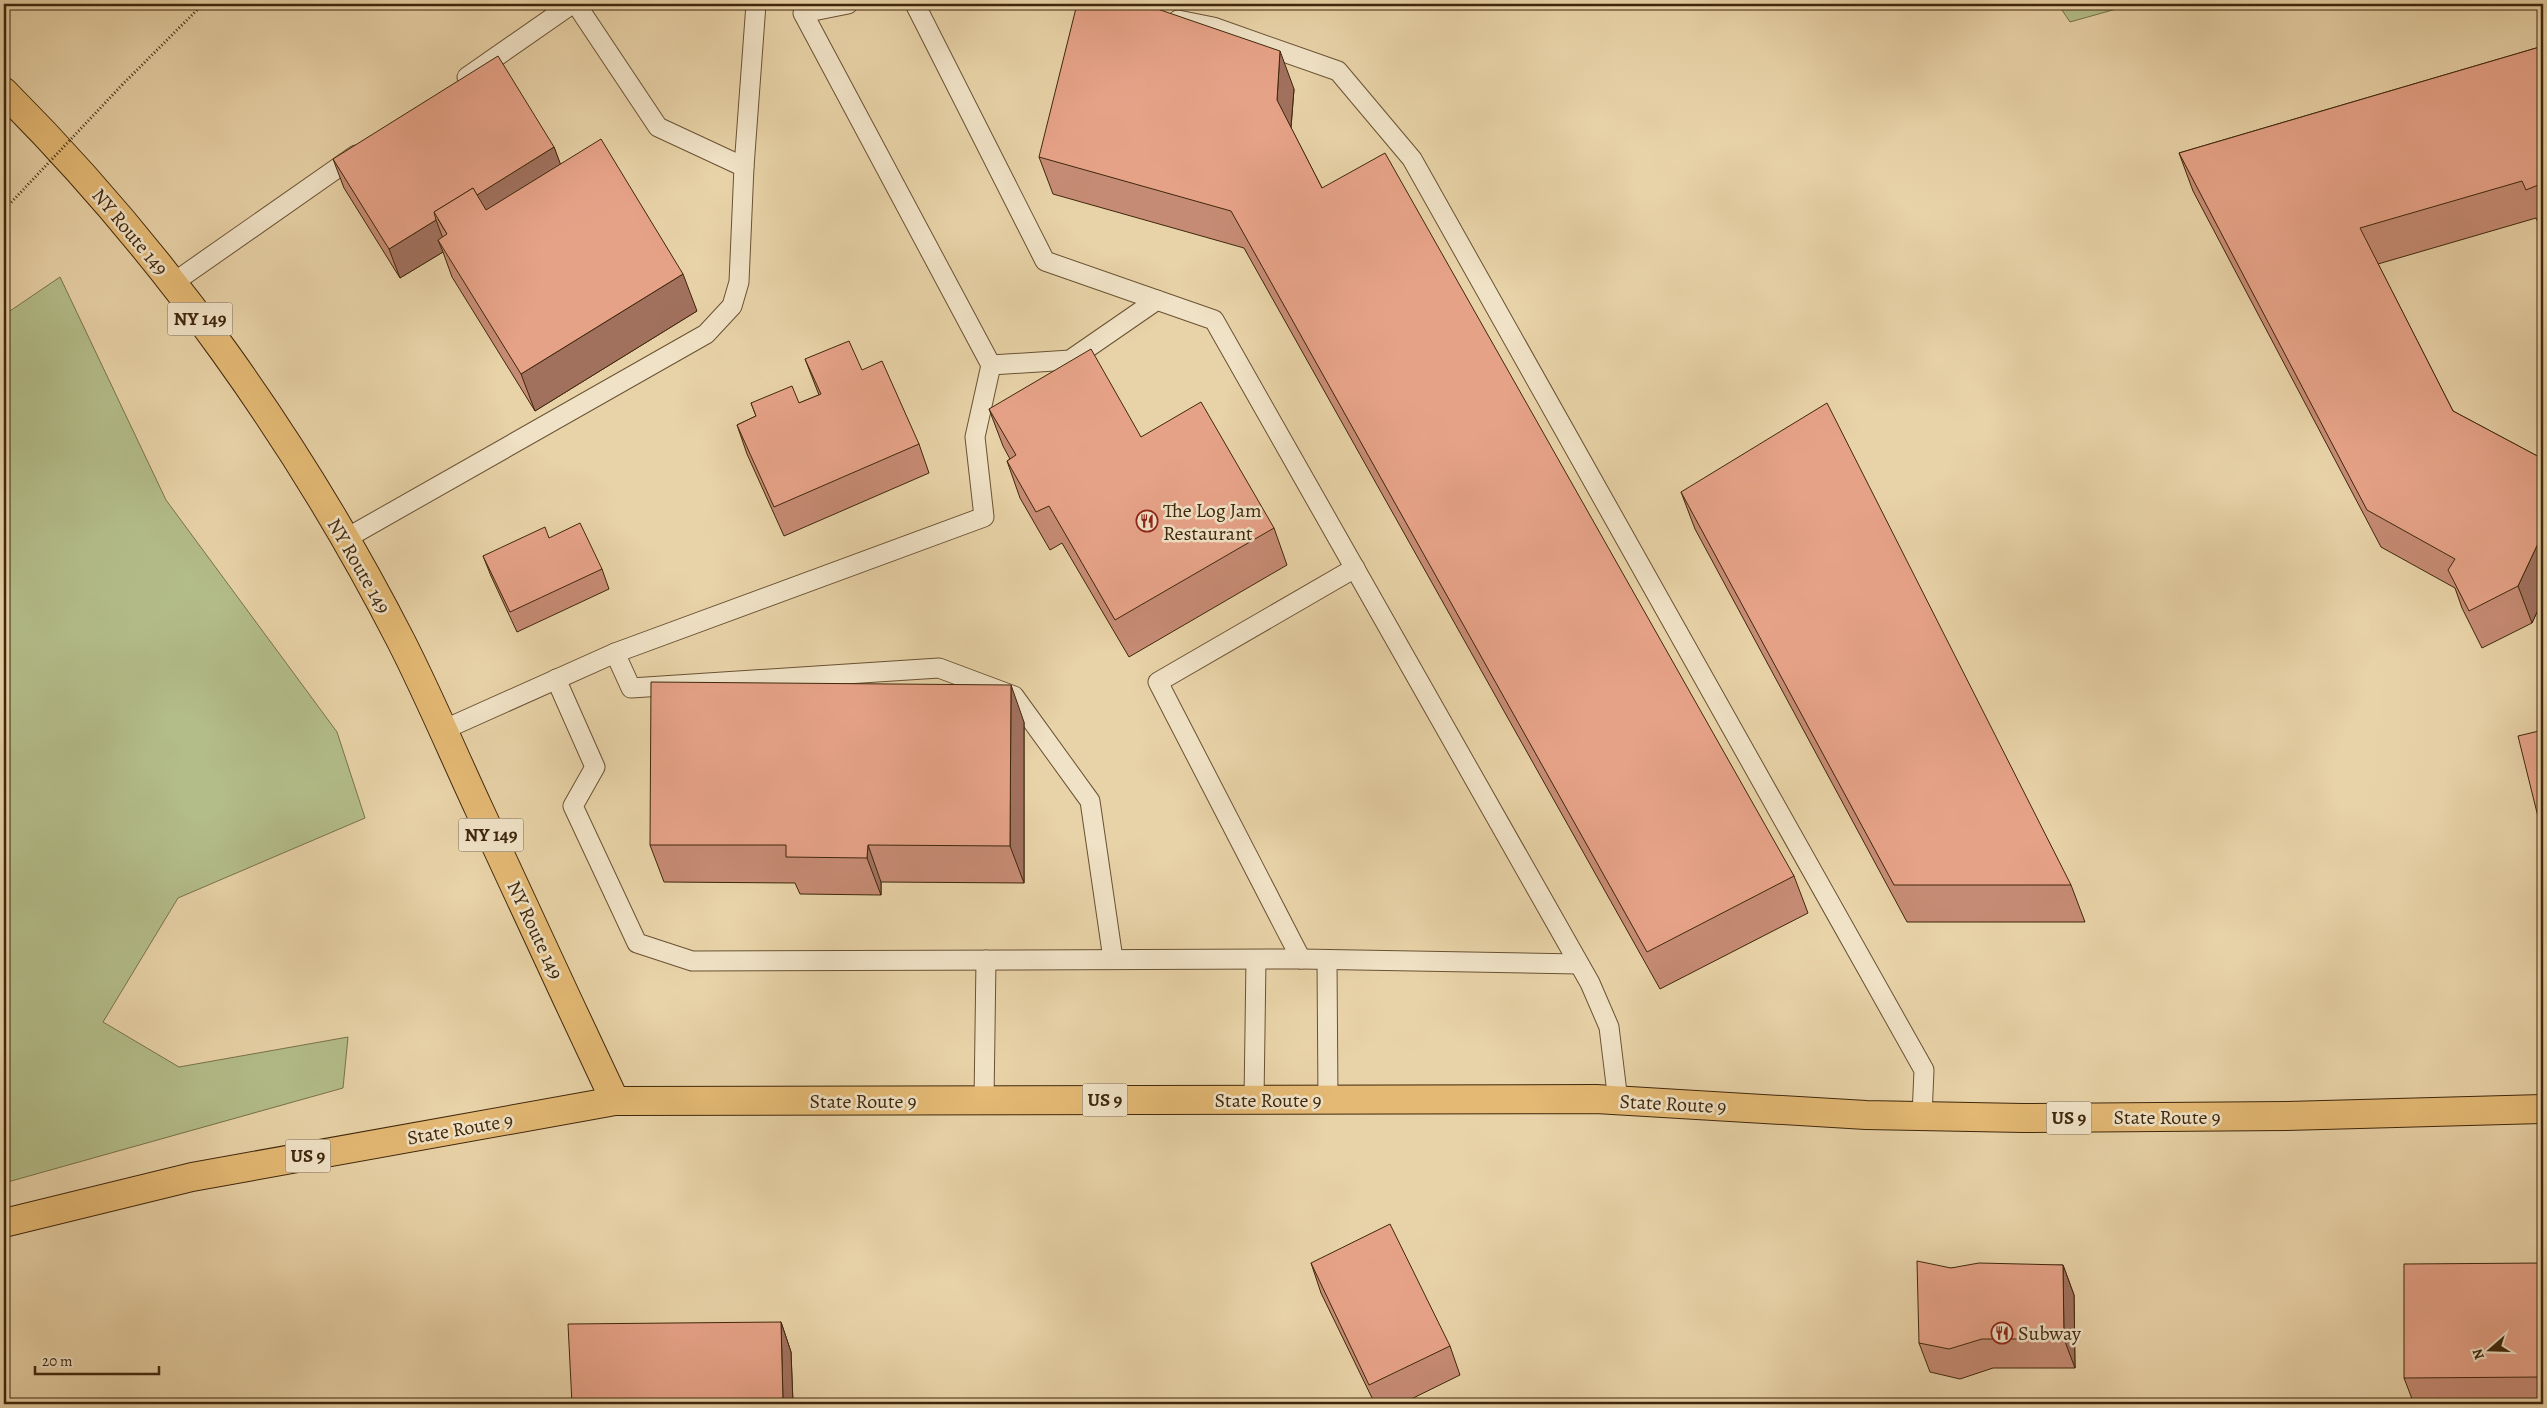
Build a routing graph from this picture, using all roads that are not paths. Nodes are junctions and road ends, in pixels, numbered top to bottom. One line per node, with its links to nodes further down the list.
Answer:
1 (572, 4): 7 (lane)
2 (576, 4): 10 (lane)
3 (756, 4): 10 (lane)
4 (848, 4): 13 (lane)
5 (914, 4): 12 (lane)
6 (1156, 16): 31 (lane)
7 (450, 89)
8 (4, 92): 11 (main road, NY Route 149 / NY 149)
9 (368, 146): 11 (lane)
10 (744, 168): 14 (lane)
11 (173, 283): 14 (main road, NY Route 149 / NY 149)
12 (1157, 300): 13 (lane); 15 (lane)
13 (991, 365): 16 (lane)
14 (345, 538): 18 (main road, NY Route 149 / NY 149)
15 (1355, 568): 20 (lane); 24 (lane)
16 (615, 653): 17 (lane); 19 (lane)
17 (556, 679): 18 (lane); 21 (lane)
18 (443, 730): 28 (main road, NY Route 149 / NY 149)
19 (1114, 959): 21 (lane); 22 (lane)
20 (1301, 959): 22 (lane); 23 (lane)
21 (986, 960): 29 (lane)
22 (1256, 960): 25 (lane)
23 (1327, 960): 24 (lane); 26 (lane)
24 (1579, 964): 27 (lane)
25 (1254, 1100): 26 (main road, State Route 9 / US 9); 29 (main road, State Route 9 / US 9)
26 (1328, 1100): 27 (main road, State Route 9 / US 9)
27 (1618, 1100): 31 (main road, State Route 9 / US 9)
28 (615, 1101): 29 (main road, State Route 9 / US 9); 32 (main road, State Route 9 / US 9)
29 (984, 1101)
30 (2543, 1110): 31 (main road, State Route 9 / US 9)
31 (1922, 1116)
32 (4, 1223)

